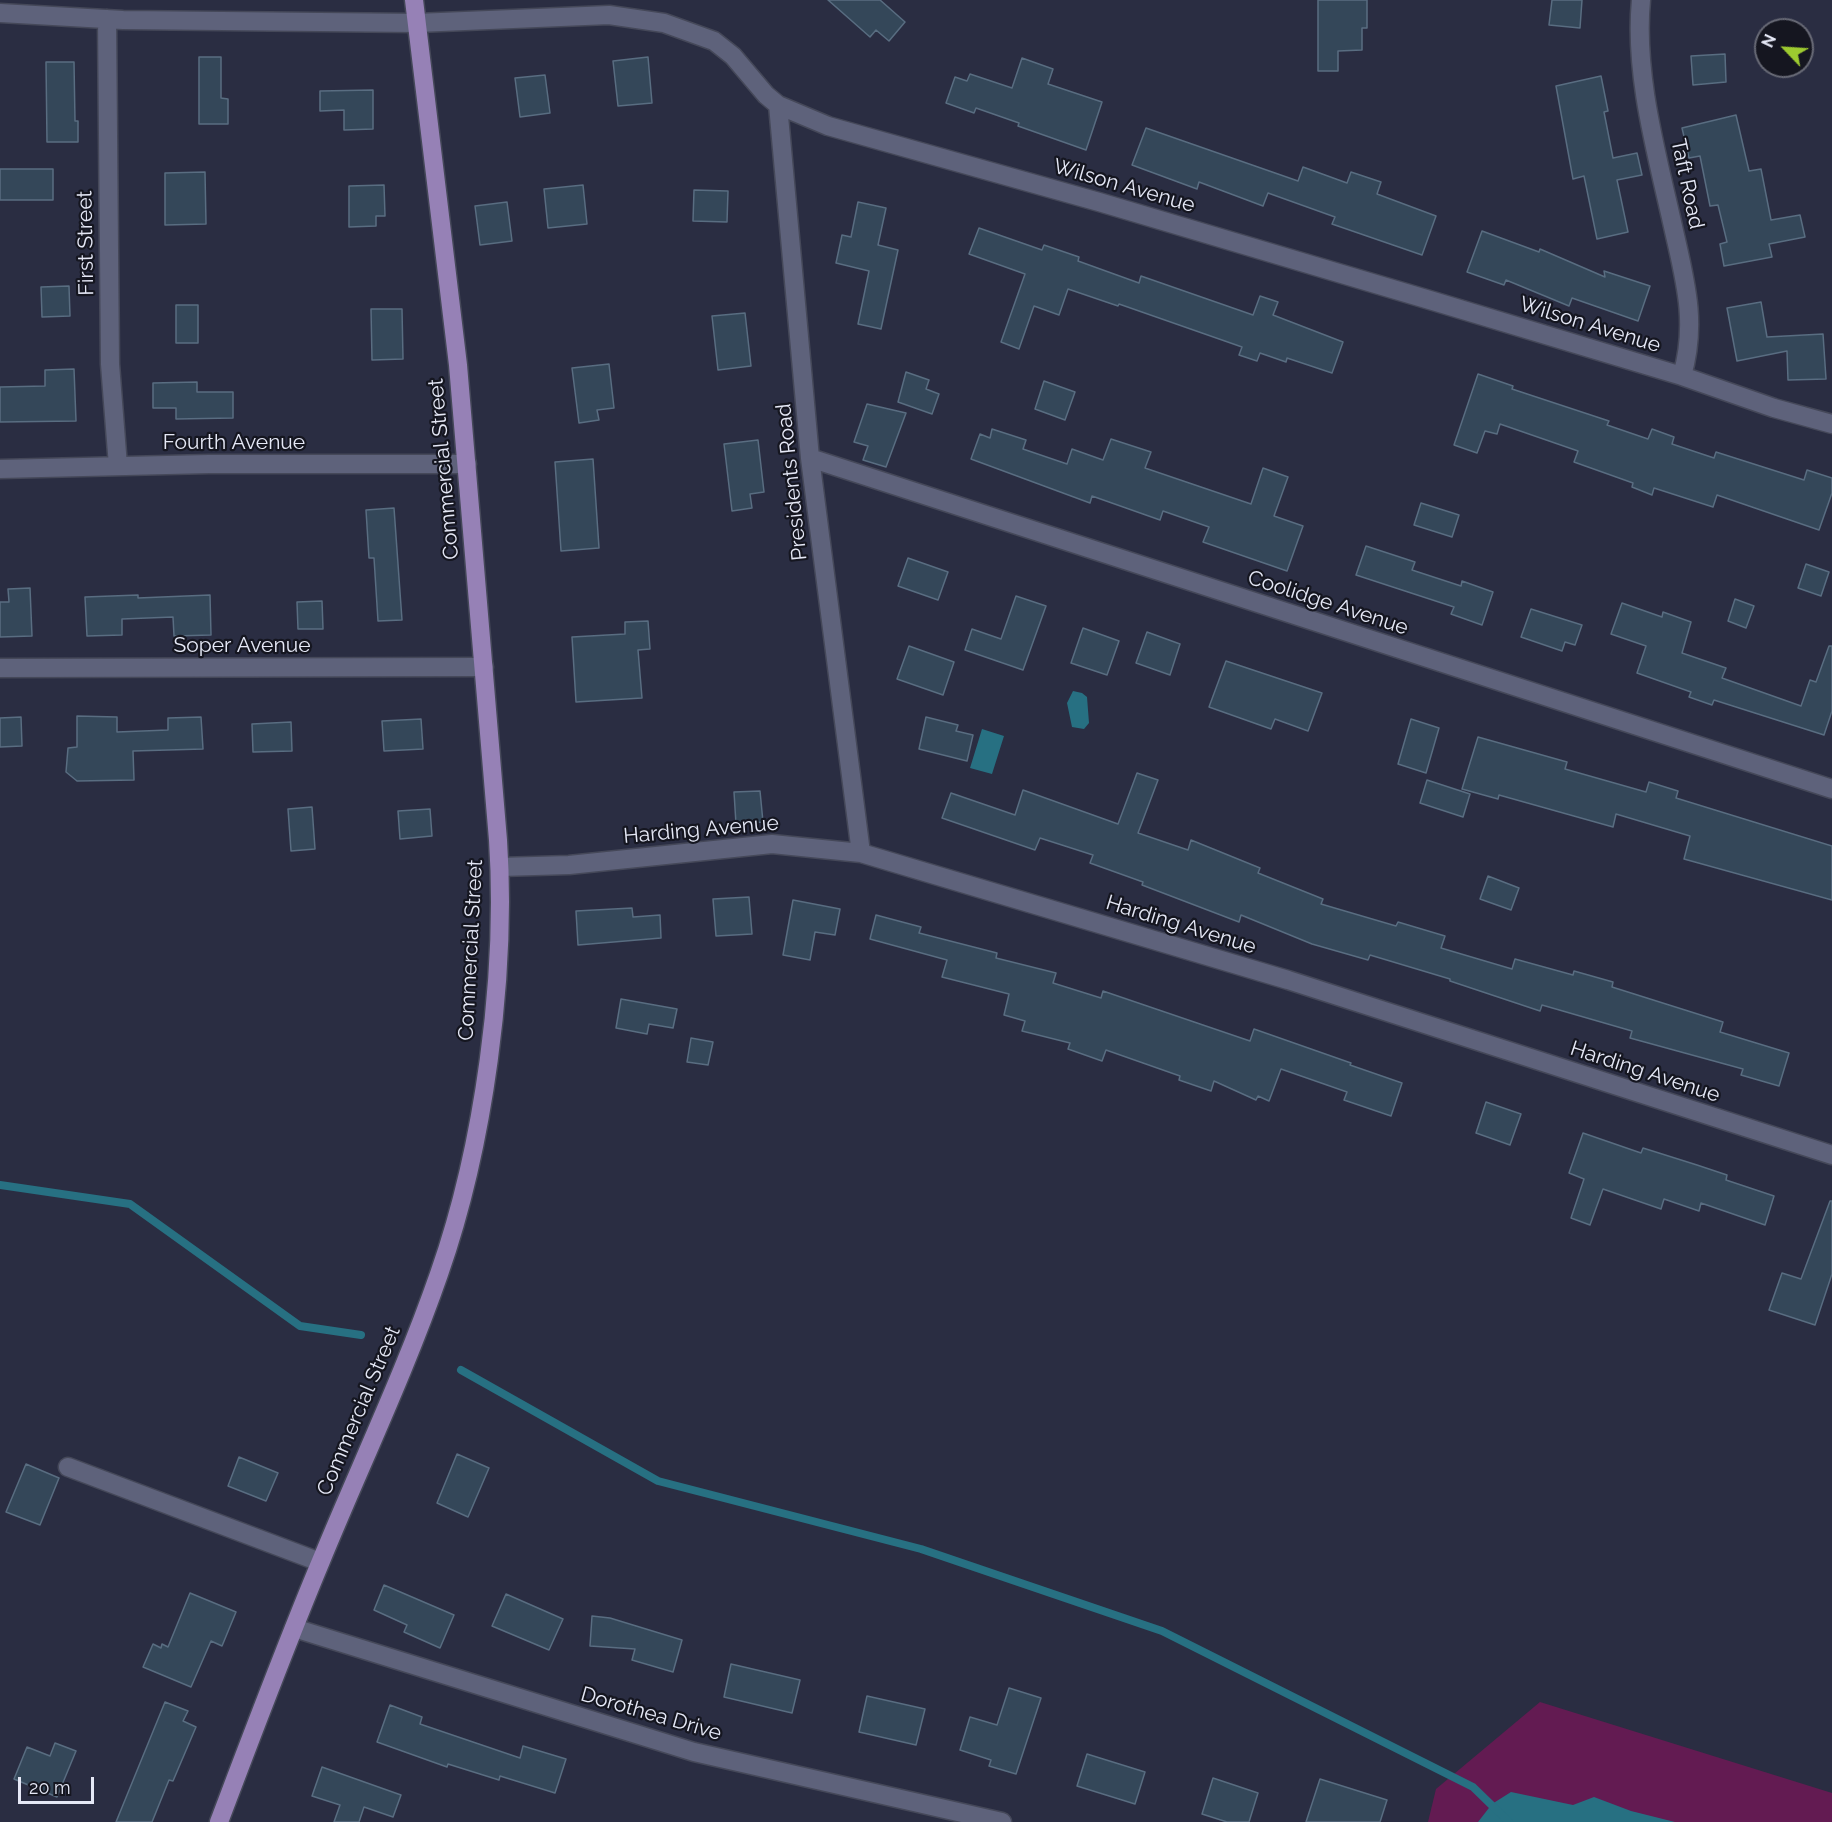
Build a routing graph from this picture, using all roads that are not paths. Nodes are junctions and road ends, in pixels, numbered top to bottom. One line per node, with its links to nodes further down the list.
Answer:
1 (414, 0): 5 (main road, Commercial Street)
2 (1641, 0): 7 (street, Taft Road)
3 (0, 13): 4 (street, Wilson Avenue)
4 (108, 19): 5 (street, Wilson Avenue); 11 (street, First Street)
5 (417, 24): 6 (street, Wilson Avenue); 10 (main road, Commercial Street)
6 (778, 105): 7 (street, Wilson Avenue); 9 (street, Presidents Road)
7 (1682, 376): 8 (street, Wilson Avenue)
8 (1832, 424)
9 (810, 458): 15 (street, Coolidge Avenue); 16 (street, Presidents Road)
10 (468, 464): 11 (street, Fourth Avenue); 13 (main road, Commercial Street)
11 (118, 466): 12 (street, Fourth Avenue)
12 (0, 469)
13 (484, 667): 14 (street, Soper Avenue); 17 (main road, Commercial Street)
14 (0, 668)
15 (1832, 789)
16 (861, 853): 17 (street, Harding Avenue); 18 (street, Harding Avenue)
17 (500, 867): 20 (main road, Commercial Street)
18 (1832, 1155)
19 (68, 1467): 20 (street)
20 (320, 1562): 21 (main road, Commercial Street)
21 (294, 1628): 22 (main road, Commercial Street); 23 (street, Dorothea Drive)
22 (219, 1822)
23 (1002, 1822)

